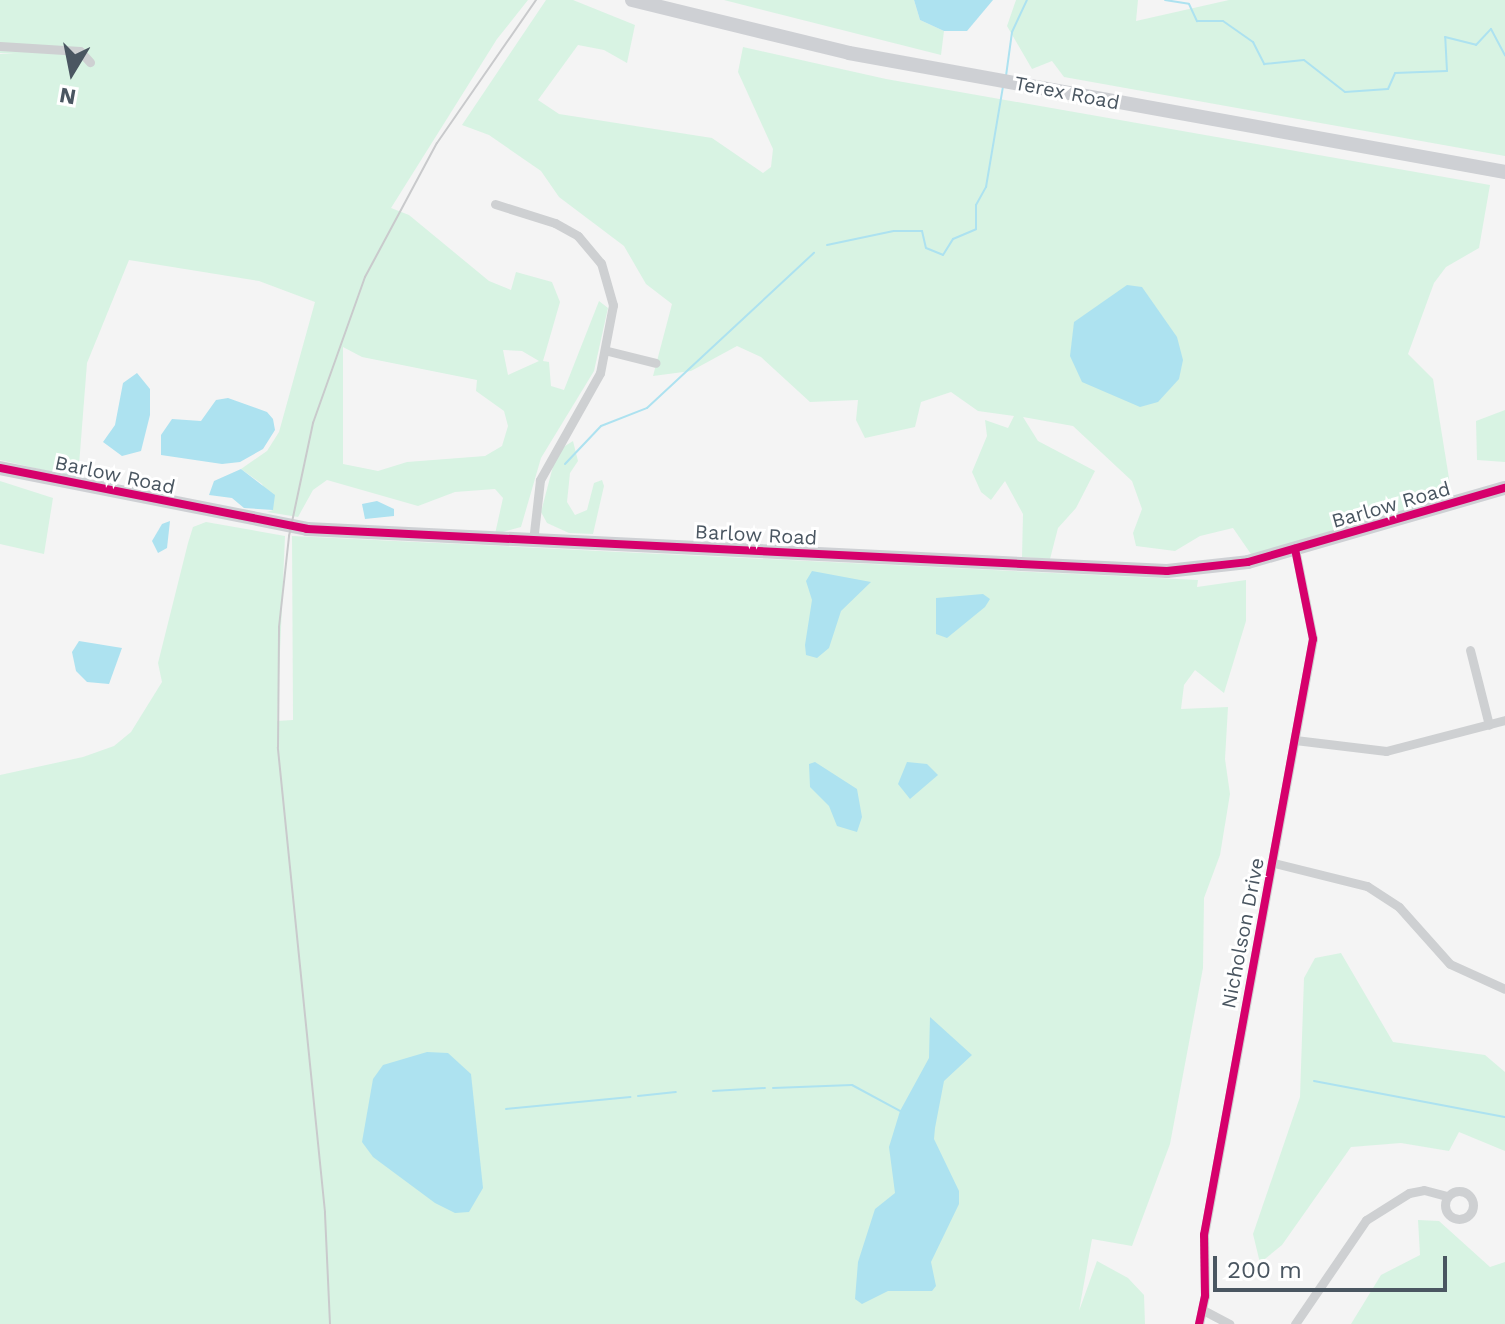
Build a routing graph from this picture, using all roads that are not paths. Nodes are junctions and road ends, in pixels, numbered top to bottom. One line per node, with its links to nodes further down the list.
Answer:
1 (632, 0): 4 (street, Terex Road)
2 (0, 46): 3 (street)
3 (90, 62)
4 (1505, 172)
5 (495, 204): 6 (street)
6 (608, 351): 7 (street); 10 (street)
7 (656, 363)
8 (0, 468): 10 (street, Barlow Road)
9 (1505, 488): 11 (street, Barlow Road)
10 (533, 541): 11 (street, Barlow Road)
11 (1295, 549): 15 (street, Nicholson Drive)
12 (1470, 650): 14 (street)
13 (1505, 720): 14 (street)
14 (1489, 725): 15 (street)
15 (1295, 740): 16 (street, Nicholson Drive)
16 (1274, 863): 17 (street); 19 (street, Nicholson Drive)
17 (1505, 989)
18 (1447, 1196): 22 (street)
19 (1203, 1310): 20 (street, Nicholson Drive); 21 (street)
20 (1199, 1324)
21 (1229, 1324)
22 (1295, 1324)

